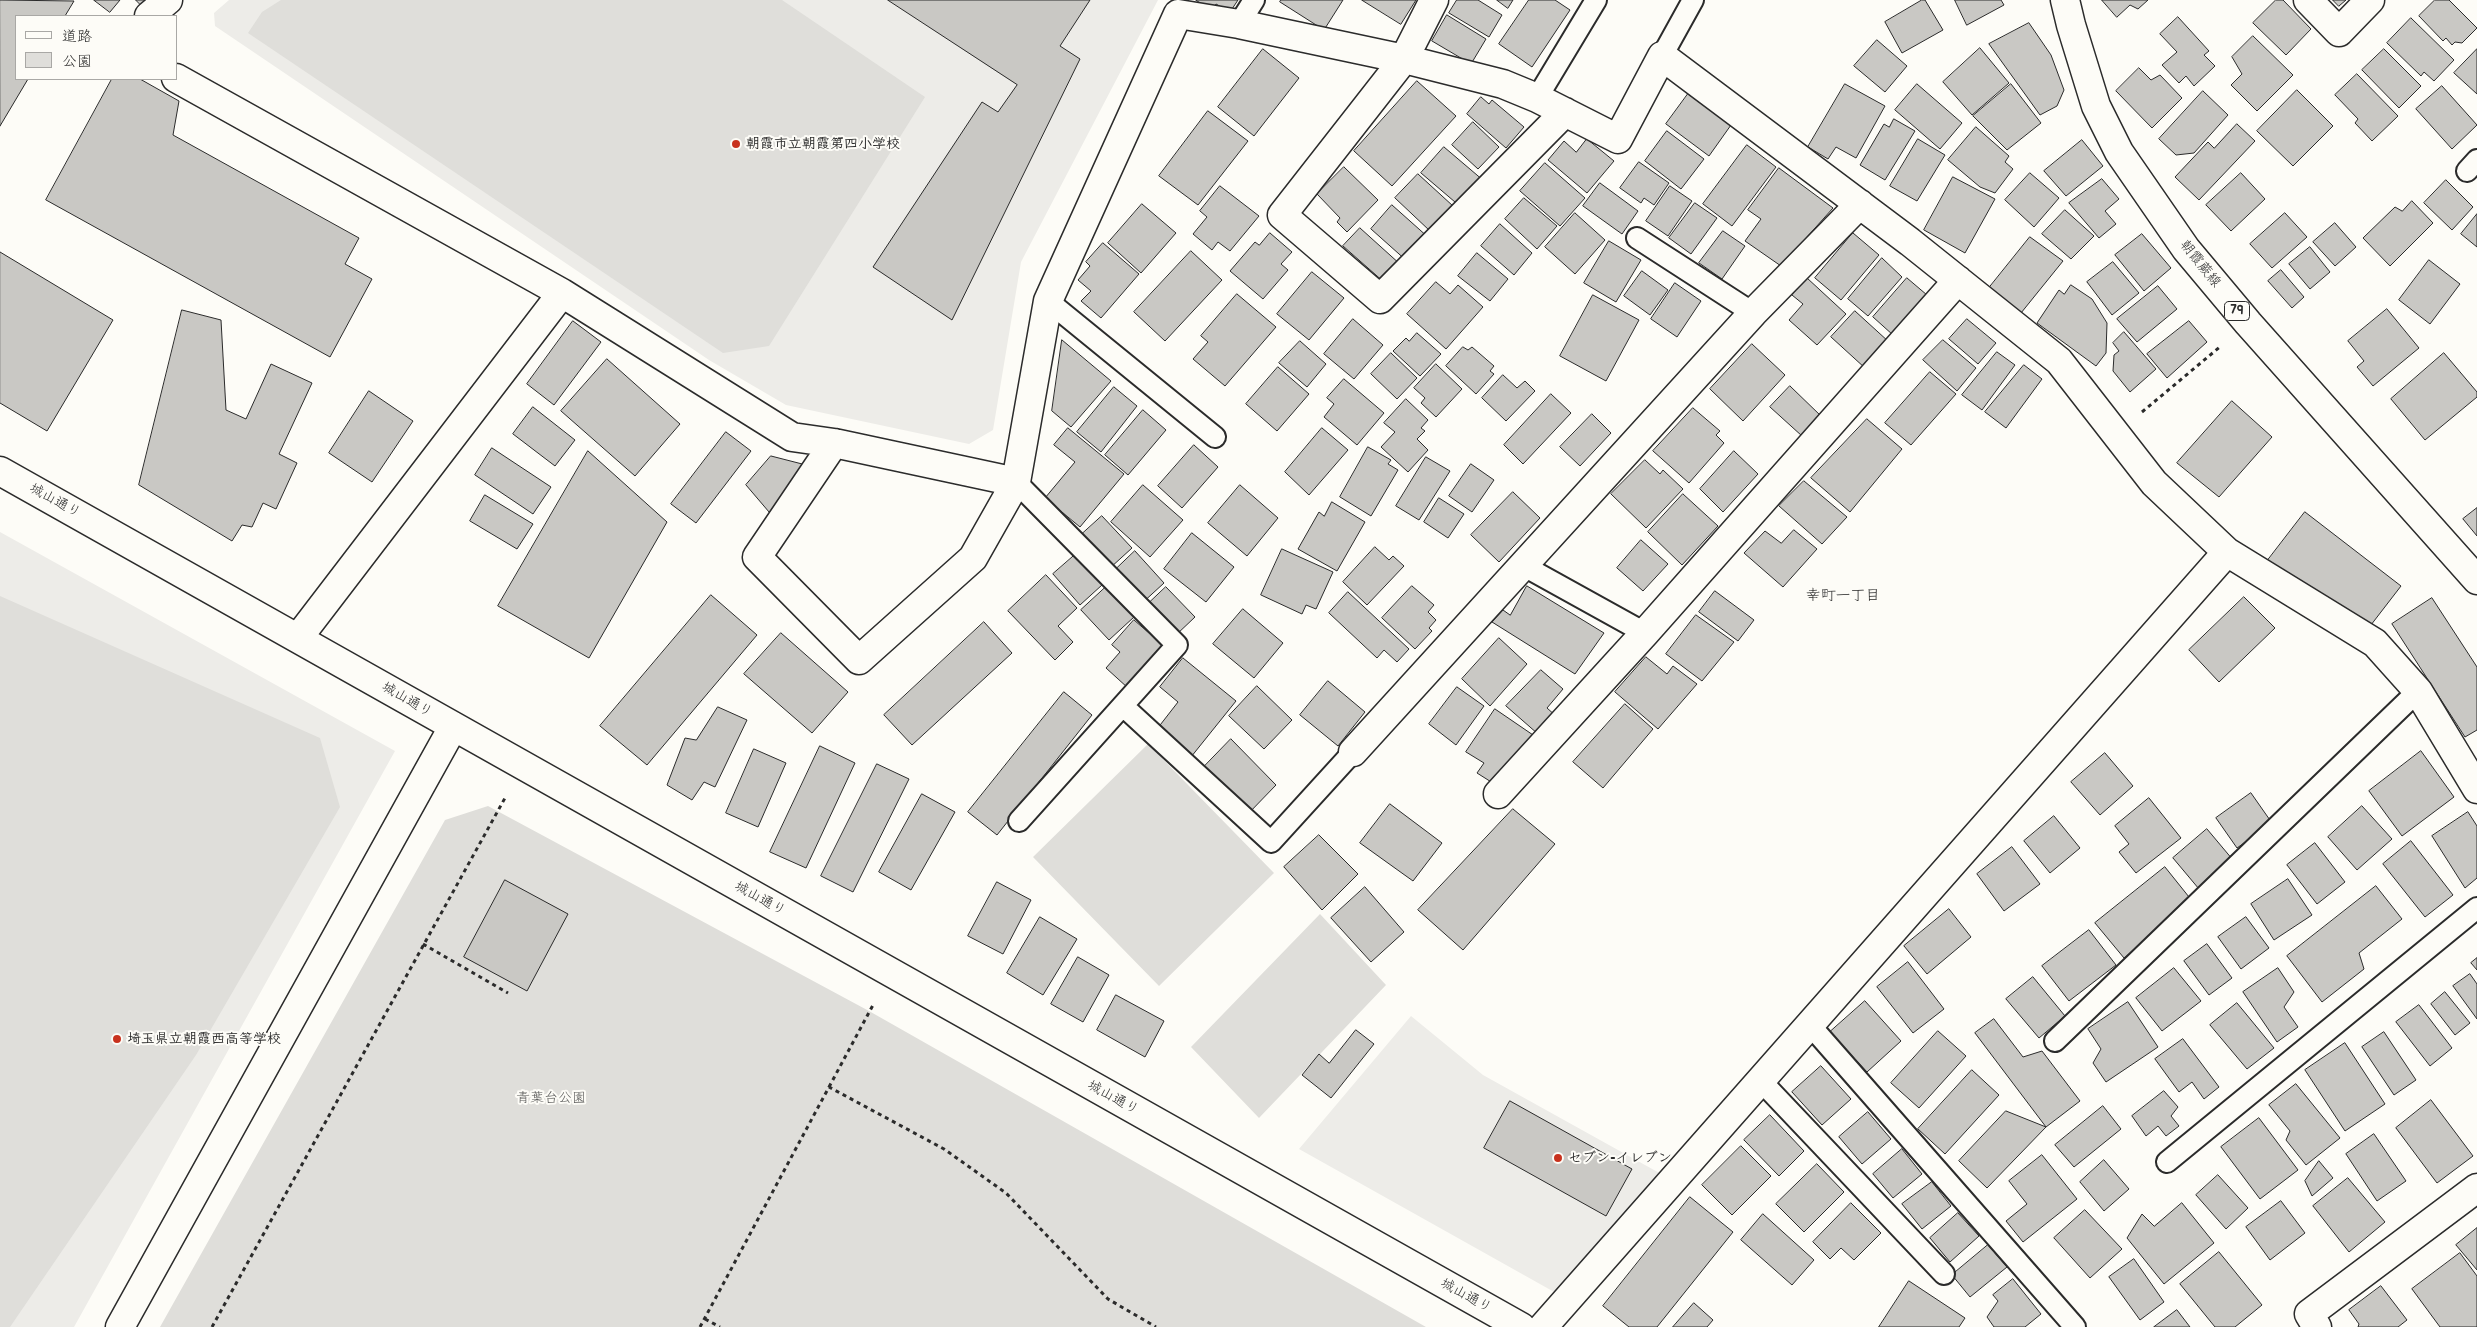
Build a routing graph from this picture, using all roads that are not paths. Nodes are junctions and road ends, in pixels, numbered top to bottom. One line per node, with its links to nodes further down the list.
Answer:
1 (168, 0): 9 (street)
2 (1254, 0): 10 (lane)
3 (1434, 0): 12 (street)
4 (1596, 0): 14 (lane)
5 (1693, 0): 11 (lane)
6 (2065, 0): 28 (street, 朝霞蕨線 / 79)
7 (2308, 0): 8 (street)
8 (2370, 0)
9 (150, 15)
10 (1239, 24): 12 (street); 20 (street)
11 (1662, 56): 15 (street); 16 (street)
12 (1404, 59): 14 (street); 15 (street)
13 (178, 79): 19 (street)
14 (1537, 98): 15 (street)
15 (1565, 112)
16 (1860, 204): 18 (street); 21 (street)
17 (1636, 238): 21 (lane)
18 (1958, 280): 26 (street); 29 (street)
19 (562, 293): 23 (street); 30 (street)
20 (1048, 301): 22 (lane); 25 (street)
21 (1754, 312): 27 (street)
22 (1215, 437)
23 (834, 443): 25 (street); 25 (street)
24 (0, 471): 30 (street, 城山通り)
25 (1016, 482): 32 (lane)
26 (2227, 552): 31 (street); 39 (street)
27 (1524, 566): 29 (lane); 34 (street)
28 (2477, 580)
29 (1645, 632): 36 (street)
30 (298, 638): 33 (street, 城山通り)
31 (2418, 691): 35 (street); 40 (lane)
32 (1123, 706): 34 (lane); 37 (lane)
33 (454, 727): 45 (street); 46 (street, 城山通り)
34 (1354, 752)
35 (2477, 789)
36 (1498, 794)
37 (1020, 821)
38 (2477, 908): 42 (lane)
39 (1810, 1025): 41 (street); 48 (lane)
40 (2055, 1041)
41 (1761, 1081): 44 (lane); 47 (street)
42 (2167, 1162)
43 (2477, 1188): 49 (street)
44 (1944, 1274)
45 (120, 1327)
46 (1520, 1327)
47 (1543, 1327)
48 (2075, 1327)
49 (2317, 1327)

